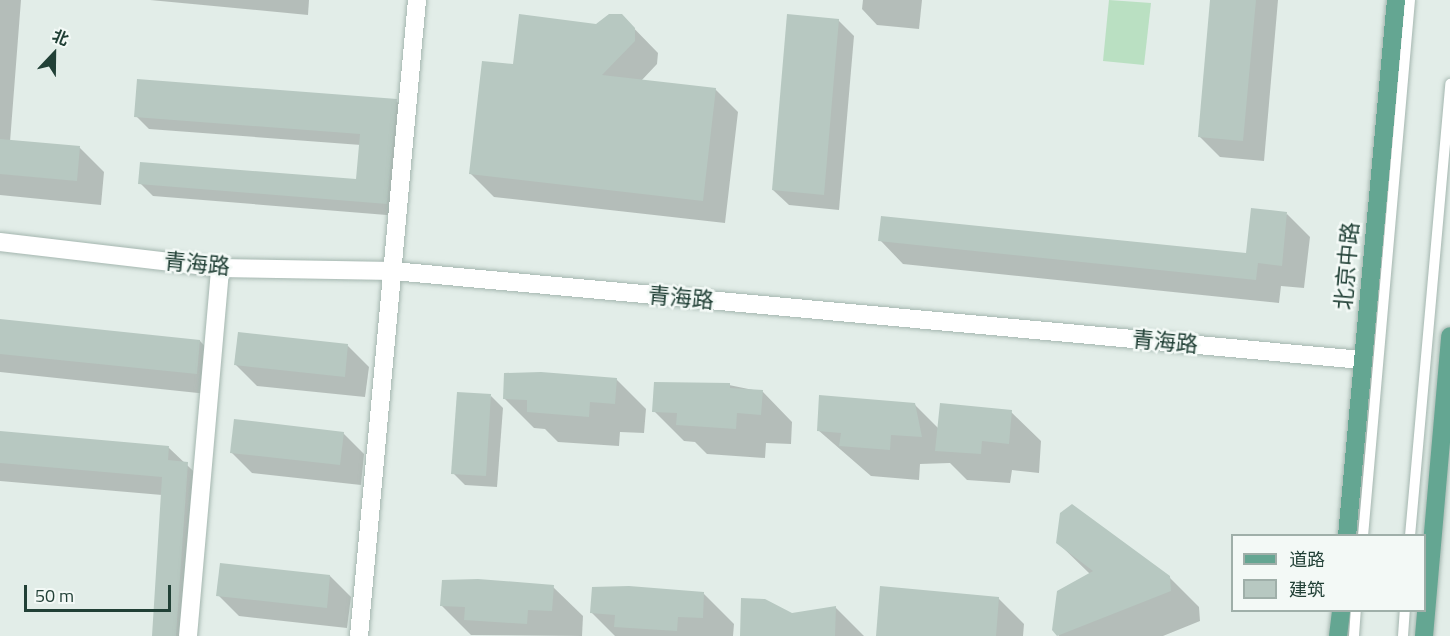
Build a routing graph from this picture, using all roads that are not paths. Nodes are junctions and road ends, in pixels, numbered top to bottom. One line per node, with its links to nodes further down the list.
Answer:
1 (417, 0): 7 (street)
2 (1396, 0): 9 (main road, 北京中路)
3 (1410, 0): 11 (lane)
4 (1450, 84): 12 (lane)
5 (0, 242): 6 (street, 青海路)
6 (220, 268): 7 (street, 青海路); 16 (street)
7 (393, 271): 9 (street, 青海路); 17 (street)
8 (1450, 336): 21 (main road)
9 (1362, 360): 10 (main road, 北京中路)
10 (1347, 534)
11 (1363, 534)
12 (1410, 534)
13 (1341, 612): 18 (main road)
14 (1356, 612): 19 (lane)
15 (1405, 612): 20 (lane)
16 (188, 636)
17 (359, 636)
18 (1338, 636)
19 (1354, 636)
20 (1403, 636)
21 (1424, 636)

